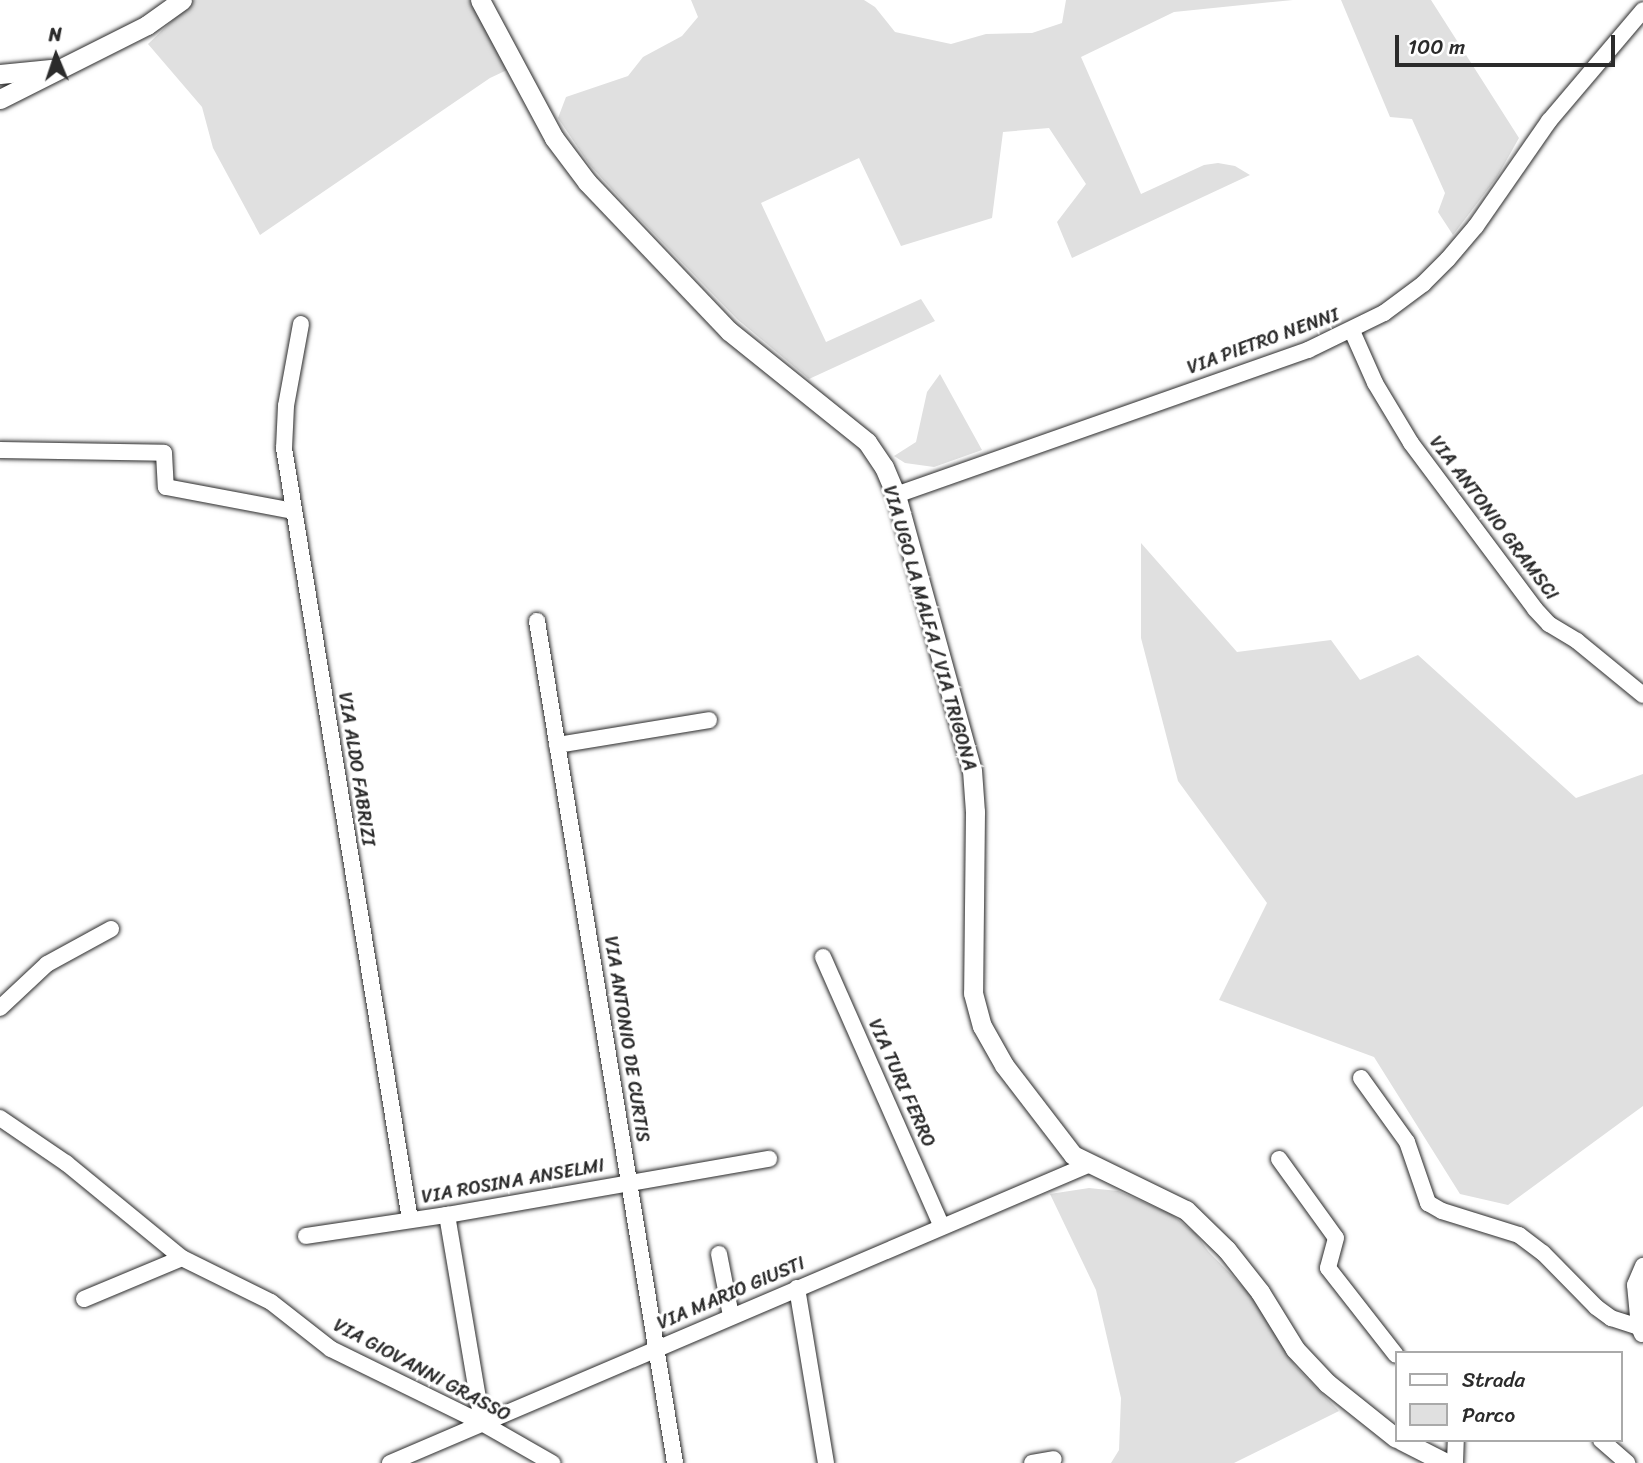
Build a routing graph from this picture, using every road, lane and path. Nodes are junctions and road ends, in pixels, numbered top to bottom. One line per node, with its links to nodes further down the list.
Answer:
1 (182, 0): 5 (street)
2 (480, 0): 10 (street, VIA UGO LA MALFA / VIA TRIGONA)
3 (1643, 10): 8 (street, VIA PIETRO NENNI)
4 (0, 74): 5 (street)
5 (25, 79): 6 (street)
6 (0, 99)
7 (301, 324): 11 (street, VIA ALDO FABRIZI)
8 (1352, 331): 10 (street, VIA PIETRO NENNI); 13 (street, VIA ANTONIO GRAMSCI)
9 (0, 450): 11 (street)
10 (896, 495): 23 (street, VIA UGO LA MALFA / VIA TRIGONA)
11 (293, 511): 26 (street, VIA ALDO FABRIZI)
12 (537, 621): 15 (street, VIA ANTONIO DE CURTIS)
13 (1643, 695)
14 (709, 720): 15 (street)
15 (557, 746): 24 (street, VIA ANTONIO DE CURTIS)
16 (111, 929): 18 (street)
17 (823, 957): 27 (street, VIA TURI FERRO)
18 (0, 1007)
19 (1361, 1078): 35 (street)
20 (0, 1118): 30 (street, VIA GIOVANNI GRASSO)
21 (769, 1159): 24 (street, VIA ROSINA ANSELMI)
22 (1279, 1159): 37 (street)
23 (1090, 1164): 27 (street, VIA MARIO GIUSTI); 39 (street, VIA UGO LA MALFA / VIA TRIGONA)
24 (629, 1181): 25 (street, VIA ROSINA ANSELMI); 36 (street, VIA ANTONIO DE CURTIS)
25 (447, 1215): 26 (street, VIA ROSINA ANSELMI); 38 (street)
26 (410, 1220): 28 (street, VIA ROSINA ANSELMI)
27 (942, 1225): 32 (street, VIA MARIO GIUSTI)
28 (306, 1236)
29 (719, 1254): 34 (street)
30 (182, 1258): 33 (street); 38 (street, VIA GIOVANNI GRASSO)
31 (1643, 1266): 35 (street)
32 (797, 1288): 34 (street, VIA MARIO GIUSTI); 47 (street)
33 (84, 1299)
34 (731, 1316): 36 (street, VIA MARIO GIUSTI)
35 (1641, 1331)
36 (656, 1348): 38 (street, VIA MARIO GIUSTI); 46 (street, VIA ANTONIO DE CURTIS)
37 (1394, 1352)
38 (482, 1423): 44 (street, VIA MARIO GIUSTI); 45 (street, VIA GIOVANNI GRASSO)
39 (1394, 1436)
40 (1405, 1442): 49 (street)
41 (1456, 1442): 50 (street)
42 (1603, 1442): 51 (street)
43 (1054, 1459): 48 (street)
44 (390, 1463)
45 (552, 1463)
46 (675, 1463)
47 (825, 1463)
48 (1032, 1463)
49 (1446, 1463)
50 (1455, 1463)
51 (1627, 1463)

